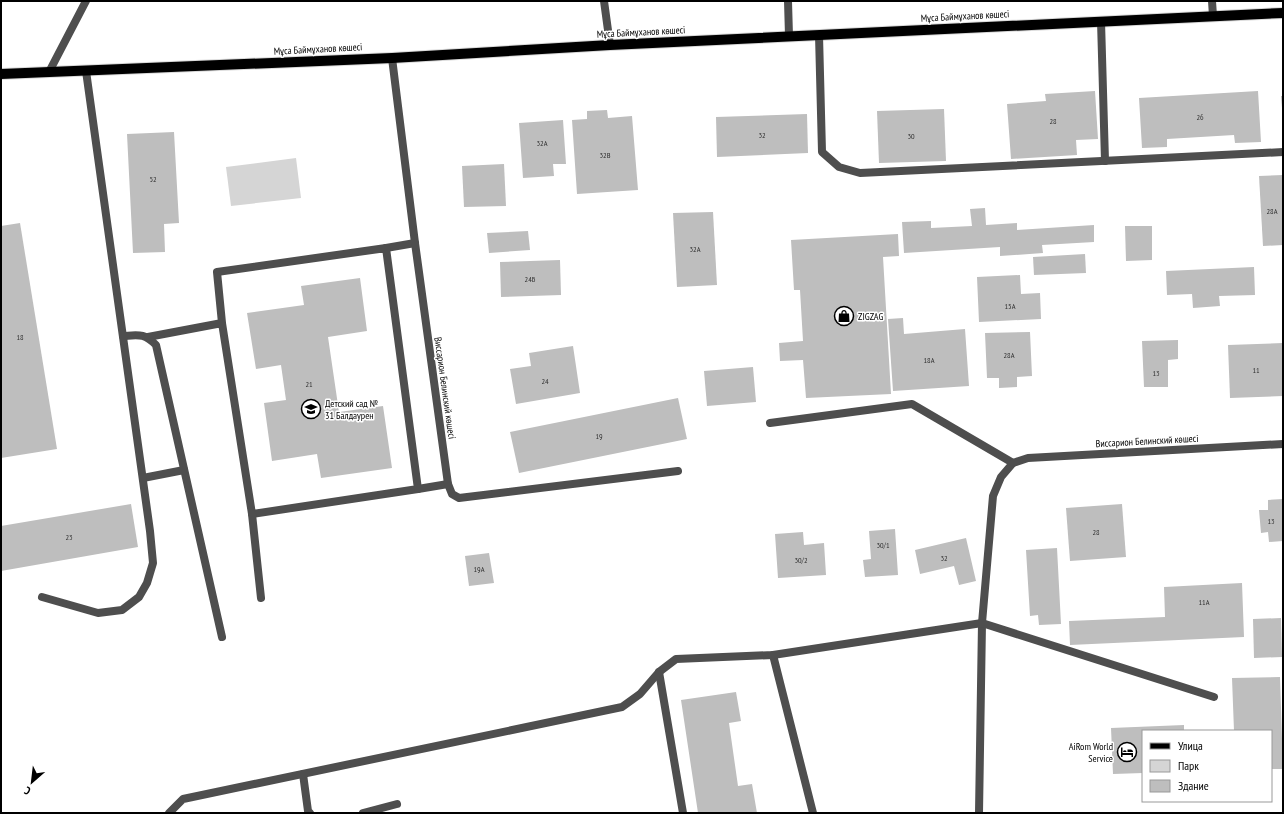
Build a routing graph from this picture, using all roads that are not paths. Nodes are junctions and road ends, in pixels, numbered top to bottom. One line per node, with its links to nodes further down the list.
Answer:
1 (86, 1): 13 (street)
2 (604, 1): 10 (street)
3 (788, 1): 9 (street)
4 (1212, 1): 6 (street)
5 (1283, 13): 6 (main road, Мұса Баймұханов көшесі)
6 (1213, 16): 7 (main road, Мұса Баймұханов көшесі)
7 (1101, 21): 8 (main road, Мұса Баймұханов көшесі); 16 (street)
8 (819, 35): 9 (main road, Мұса Баймұханов көшесі); 16 (street)
9 (789, 36): 10 (main road, Мұса Баймұханов көшесі)
10 (610, 45): 11 (main road, Мұса Баймұханов көшесі)
11 (392, 58): 12 (main road, Мұса Баймұханов көшесі); 17 (street, Виссарион Белинский көшесі)
12 (86, 71): 13 (main road, Мұса Баймұханов көшесі); 20 (street)
13 (49, 72): 14 (main road, Мұса Баймұханов көшесі)
14 (1, 74)
15 (1283, 152): 16 (street)
16 (1105, 161)
17 (415, 243): 18 (street); 28 (street, Виссарион Белинский көшесі)
18 (386, 248): 19 (street); 29 (street)
19 (222, 323): 21 (street); 30 (street)
20 (123, 336): 21 (street); 27 (street)
21 (148, 337): 25 (street)
22 (770, 424): 24 (street)
23 (1283, 444): 24 (street, Виссарион Белинский көшесі)
24 (1013, 463): 33 (street)
25 (184, 470): 27 (street); 34 (street)
26 (678, 471): 28 (street)
27 (143, 478): 31 (street)
28 (448, 484): 29 (street)
29 (418, 489): 30 (street)
30 (252, 514): 32 (street)
31 (42, 597)
32 (261, 598)
33 (982, 623): 35 (street); 37 (street); 45 (street)
34 (222, 636)
35 (773, 654): 36 (street); 44 (street)
36 (659, 672): 38 (street); 43 (street)
37 (1214, 697)
38 (303, 774): 40 (street); 41 (street)
39 (397, 804): 42 (street)
40 (169, 813)
41 (310, 813)
42 (363, 813)
43 (683, 813)
44 (813, 813)
45 (979, 813)

